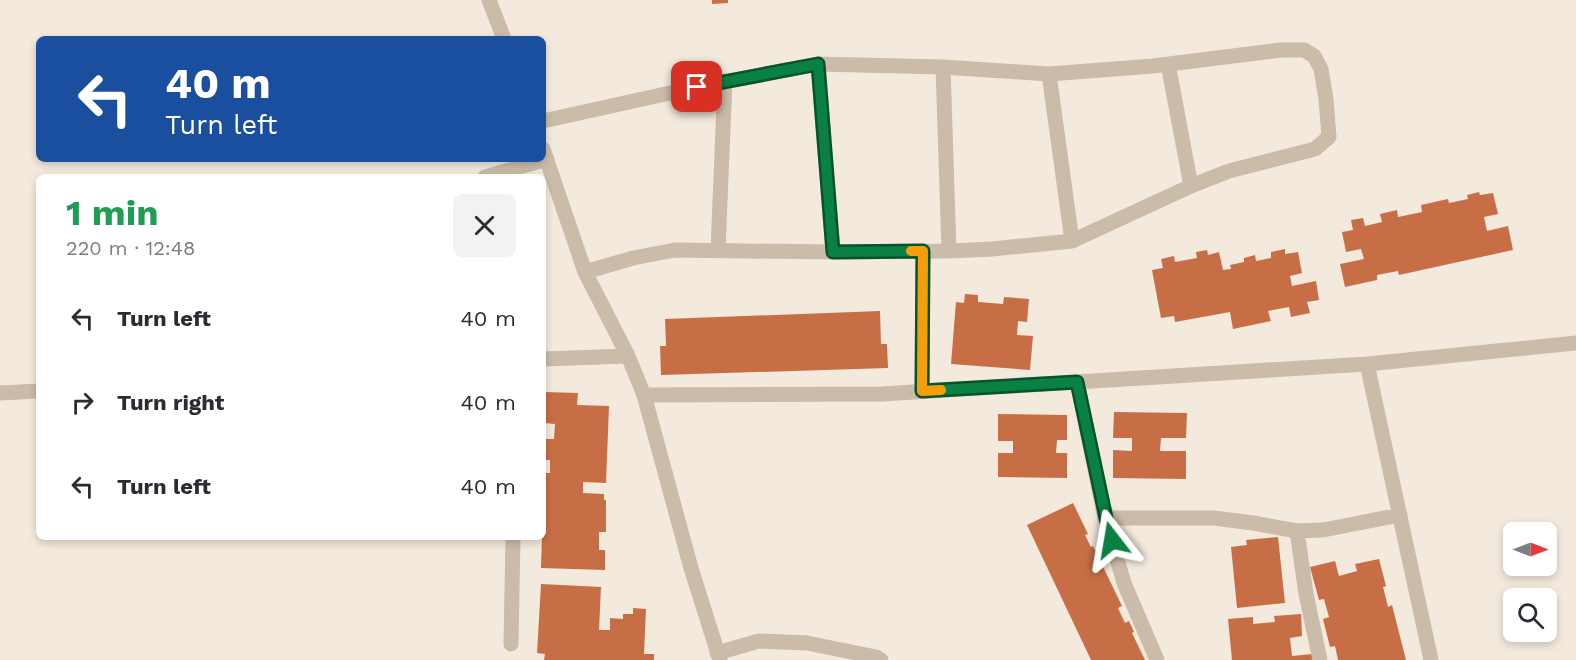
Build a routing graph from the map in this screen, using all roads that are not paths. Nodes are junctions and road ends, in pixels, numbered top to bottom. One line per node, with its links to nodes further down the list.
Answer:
1 (489, 0): 2 (street)
2 (503, 36)
3 (818, 64): 5 (street); 7 (street); 17 (street)
4 (1168, 64): 6 (street); 12 (street); 12 (street)
5 (943, 67): 6 (street); 16 (street)
6 (1049, 74): 13 (street)
7 (725, 81): 8 (street); 14 (street)
8 (546, 120)
9 (546, 157): 18 (street)
10 (524, 162): 11 (street)
11 (493, 174)
12 (1191, 186): 13 (street)
13 (1072, 241): 16 (street)
14 (718, 250): 17 (street); 18 (street)
15 (923, 251): 16 (street); 17 (street); 25 (street)
16 (950, 251)
17 (833, 252)
18 (585, 272): 20 (street)
19 (1576, 343): 22 (street)
20 (628, 356): 21 (street); 27 (street)
21 (546, 359)
22 (1367, 364): 23 (street); 28 (street)
23 (1077, 382): 25 (street); 29 (street)
24 (36, 391): 26 (street)
25 (922, 391): 27 (street)
26 (0, 393)
27 (644, 395): 33 (street)
28 (1400, 516): 30 (street); 37 (street)
29 (1106, 518): 30 (street); 35 (street)
30 (1297, 531): 36 (street)
31 (513, 540): 32 (street)
32 (511, 644)
33 (718, 657): 34 (street)
34 (881, 660)
35 (1157, 660)
36 (1320, 660)
37 (1431, 660)

